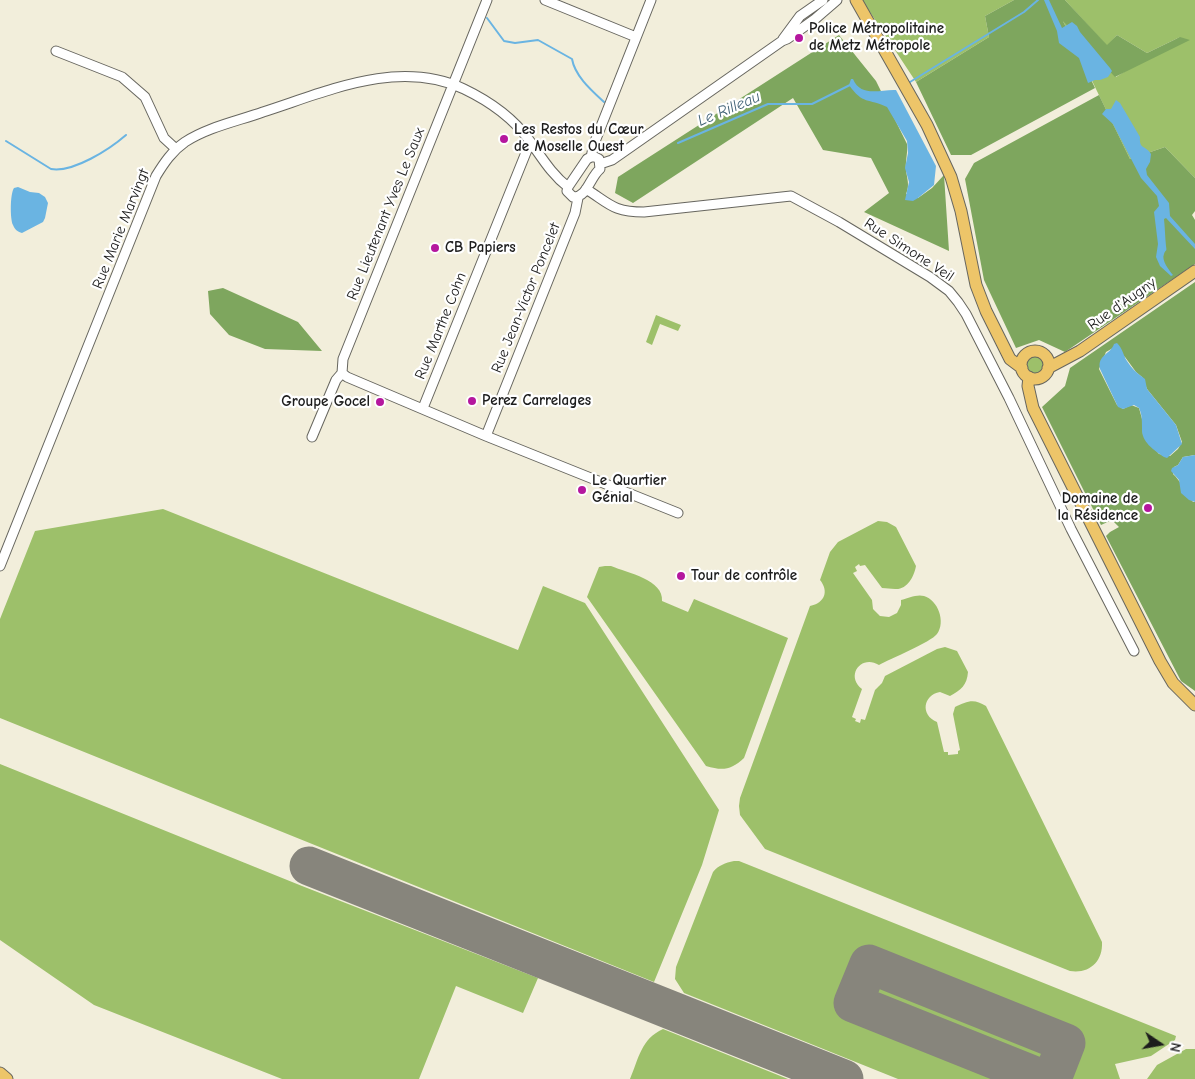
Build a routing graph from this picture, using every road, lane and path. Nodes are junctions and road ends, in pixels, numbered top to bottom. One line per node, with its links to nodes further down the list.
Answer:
1 (487, 0): 13 (street, Rue Lieutenant Yves Le Saux)
2 (545, 0): 10 (street)
3 (651, 0): 10 (street)
4 (823, 0): 8 (street)
5 (837, 0): 9 (street)
6 (849, 0): 7 (main road)
7 (858, 4): 22 (main road)
8 (800, 16): 9 (street); 11 (street)
9 (806, 25): 11 (street)
10 (636, 37): 16 (street)
11 (782, 41): 17 (street)
12 (56, 51): 15 (street)
13 (453, 84): 14 (street); 15 (street, Rue Marie Marvingt); 25 (street, Rue Lieutenant Yves Le Saux)
14 (532, 144): 18 (street); 27 (street, Rue Marthe Cohn)
15 (176, 149): 31 (street, Rue Marie Marvingt)
16 (591, 157): 17 (street); 18 (street)
17 (600, 164): 19 (street)
18 (568, 186): 20 (street)
19 (586, 189): 20 (street); 32 (street, Rue Simone Veil)
20 (578, 198): 29 (street, Rue Jean-Victor Poncelet)
21 (1195, 271): 24 (main road, Rue d'Augny)
22 (1003, 346): 23 (main road); 26 (main road)
23 (1025, 355): 24 (main road); 26 (main road)
24 (1048, 363): 26 (main road)
25 (342, 373): 27 (street); 28 (street, Rue Lieutenant Yves Le Saux)
26 (1030, 375): 33 (main road)
27 (423, 408): 29 (street)
28 (312, 436)
29 (486, 436): 30 (street)
30 (678, 513)
31 (0, 566)
32 (1134, 651)
33 (1195, 705)
34 (0, 1073): 35 (main road)
35 (7, 1079)

